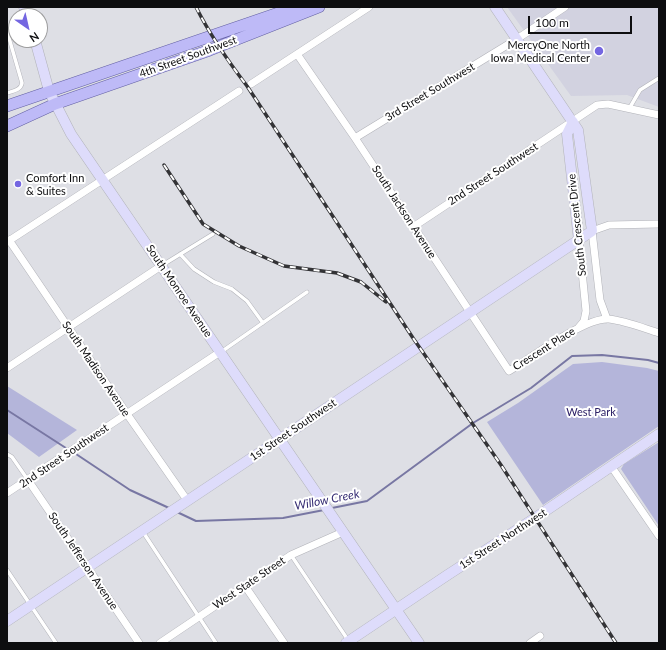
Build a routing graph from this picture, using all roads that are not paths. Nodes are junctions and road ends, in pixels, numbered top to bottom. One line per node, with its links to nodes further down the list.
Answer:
1 (296, 7): 13 (main road, 4th Street Southwest)
2 (319, 7): 15 (main road, 4th Street Southwest)
3 (369, 7): 9 (street)
4 (495, 7): 7 (main road, South Crescent Drive)
5 (565, 7): 7 (street, 3rd Street Southwest)
6 (7, 31): 14 (lane)
7 (517, 39): 19 (main road, South Crescent Drive); 21 (street, 3rd Street Southwest)
8 (36, 48): 13 (main road, South Monroe Avenue)
9 (297, 54): 11 (street); 21 (street, South Jackson Avenue)
10 (659, 78): 17 (lane)
11 (251, 84)
12 (239, 91): 22 (street)
13 (49, 92): 15 (main road, South Monroe Avenue); 16 (main road, 4th Street Southwest)
14 (7, 93)
15 (55, 104): 20 (main road, 4th Street Southwest); 22 (main road, South Monroe Avenue)
16 (7, 106)
17 (629, 109): 18 (street, 2nd Street Southwest); 19 (street, 2nd Street Southwest)
18 (659, 115)
19 (572, 122): 24 (street, 2nd Street Southwest); 25 (main road, South Crescent Drive); 28 (main road, South Crescent Drive)
20 (7, 126)
21 (355, 138): 24 (street, South Jackson Avenue)
22 (103, 180): 27 (street); 30 (main road, South Monroe Avenue)
23 (659, 224): 25 (street)
24 (413, 226): 32 (street, South Jackson Avenue)
25 (592, 231): 28 (main road, 1st Street Southwest); 33 (street, South Crescent Drive)
26 (213, 234): 29 (lane)
27 (8, 239): 35 (street, South Madison Avenue)
28 (579, 241): 32 (main road, 1st Street Southwest); 36 (street, South Crescent Drive)
29 (180, 254): 30 (lane); 34 (lane)
30 (161, 266): 35 (street); 38 (main road, South Monroe Avenue)
31 (307, 292): 34 (lane)
32 (470, 313): 40 (street, South Jackson Avenue); 43 (main road, 1st Street Southwest)
33 (608, 319): 36 (street, Crescent Place); 37 (street)
34 (263, 323): 38 (lane)
35 (68, 327): 39 (street); 41 (street, South Madison Avenue)
36 (579, 327): 40 (street, Crescent Place)
37 (659, 333)
38 (220, 352): 41 (street, 2nd Street Southwest); 43 (main road, South Monroe Avenue)
39 (7, 368)
40 (509, 371)
41 (126, 414): 46 (street, 2nd Street Southwest); 48 (street, South Madison Avenue)
42 (659, 434): 45 (main road, 1st Street Northwest)
43 (279, 439): 48 (main road, 1st Street Southwest); 49 (main road, South Monroe Avenue)
44 (7, 454): 46 (lane)
45 (612, 466): 51 (street); 57 (main road, 1st Street Northwest)
46 (28, 480): 47 (street, 2nd Street Southwest); 53 (street, South Jefferson Avenue)
47 (7, 493)
48 (186, 501): 50 (main road, 1st Street Southwest)
49 (341, 529): 52 (street, West State Street); 57 (main road, South Monroe Avenue)
50 (142, 531): 53 (main road, 1st Street Southwest); 58 (lane)
51 (659, 536)
52 (291, 555): 55 (street, West State Street); 61 (lane)
53 (87, 567): 56 (main road, 1st Street Southwest); 63 (street, South Jefferson Avenue)
54 (7, 570): 56 (lane)
55 (245, 586): 58 (street, West State Street); 66 (street)
56 (31, 605): 59 (main road, 1st Street Southwest); 62 (lane)
57 (396, 609): 61 (main road, 1st Street Northwest); 67 (main road, South Monroe Avenue)
58 (198, 617): 64 (street, West State Street); 65 (lane)
59 (7, 621)
60 (540, 636): 68 (street)
61 (348, 642)
62 (56, 643)
63 (139, 643)
64 (160, 643)
65 (216, 643)
66 (284, 643)
67 (419, 643)
68 (530, 643)

